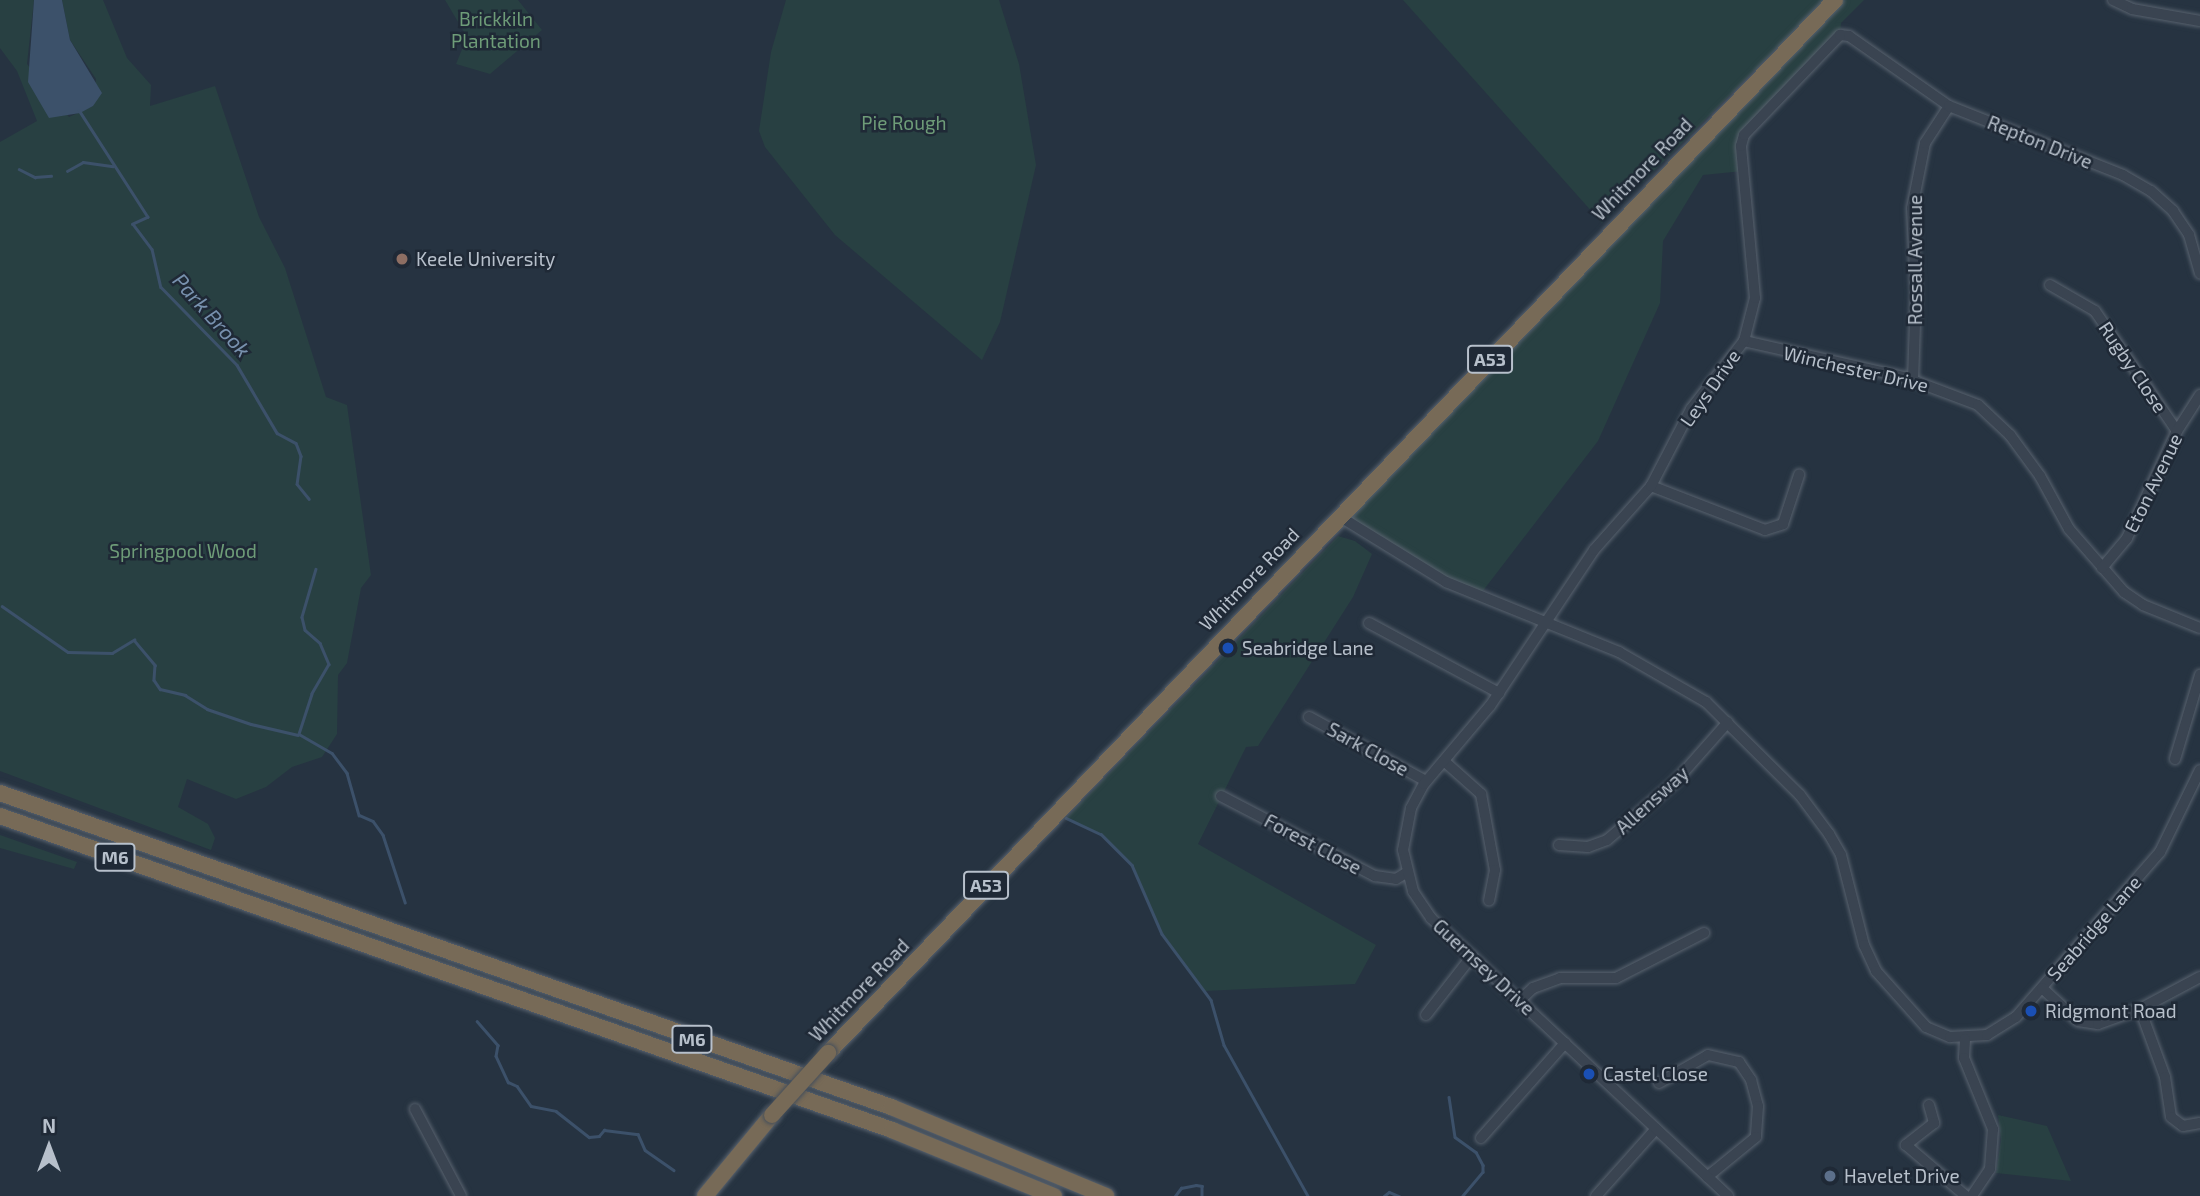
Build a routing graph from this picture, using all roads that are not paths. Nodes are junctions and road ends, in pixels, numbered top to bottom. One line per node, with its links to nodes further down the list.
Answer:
1 (1835, 0): 14 (highway, Whitmore Road / A53)
2 (2113, 0): 3 (street)
3 (2200, 21)
4 (1849, 36): 5 (street, Repton Drive); 8 (street, Leys Drive)
5 (1949, 106): 6 (street, Repton Drive); 9 (street, Rossall Avenue)
6 (2200, 273)
7 (2050, 285): 11 (street, Rugby Close)
8 (1744, 341): 9 (street, Winchester Drive); 13 (street, Leys Drive)
9 (1913, 380): 15 (street, Winchester Drive)
10 (2200, 396): 11 (street, Eton Avenue)
11 (2177, 431): 15 (street, Eton Avenue)
12 (1799, 475): 13 (street)
13 (1651, 486): 17 (street, Leys Drive)
14 (1339, 516): 17 (street); 50 (highway, Whitmore Road / A53, bridge)
15 (2102, 568): 18 (street, Winchester Drive)
16 (1369, 624): 20 (street)
17 (1547, 625): 20 (street, Guernsey Drive); 22 (street)
18 (2200, 628)
19 (2200, 675): 23 (street)
20 (1499, 693): 24 (street, Guernsey Drive)
21 (1309, 717): 26 (street, Sark Close)
22 (1728, 722): 30 (street, Allensway); 40 (street)
23 (2175, 759)
24 (1444, 761): 26 (street, Guernsey Drive); 32 (street)
25 (2200, 770): 36 (street, Seabridge Lane)
26 (1426, 781): 31 (street, Guernsey Drive)
27 (0, 793): 52 (highway, M6)
28 (1221, 796): 31 (street, Forest Close)
29 (0, 816): 51 (highway, M6)
30 (1559, 845)
31 (1406, 873): 34 (street, Guernsey Drive)
32 (1489, 900)
33 (1704, 933): 37 (street)
34 (1472, 956): 37 (street, Guernsey Drive); 39 (street)
35 (2200, 977): 38 (street)
36 (2042, 988): 38 (street); 40 (street, Seabridge Lane)
37 (1519, 1001): 41 (street, Guernsey Drive)
38 (2140, 1009): 45 (street)
39 (1426, 1015)
40 (1965, 1039): 56 (street)
41 (1565, 1044): 46 (street, Guernsey Drive); 47 (street)
42 (1659, 1083): 48 (street)
43 (1929, 1105): 55 (street)
44 (415, 1109): 49 (street)
45 (2200, 1123)
46 (1657, 1129): 48 (street, Guernsey Drive); 53 (street)
47 (1481, 1138)
48 (1707, 1177): 54 (street, Guernsey Drive)
49 (461, 1196)
50 (705, 1196)
51 (1054, 1196)
52 (1106, 1196)
53 (1596, 1196)
54 (1728, 1196)
55 (1966, 1196)
56 (1972, 1196)

